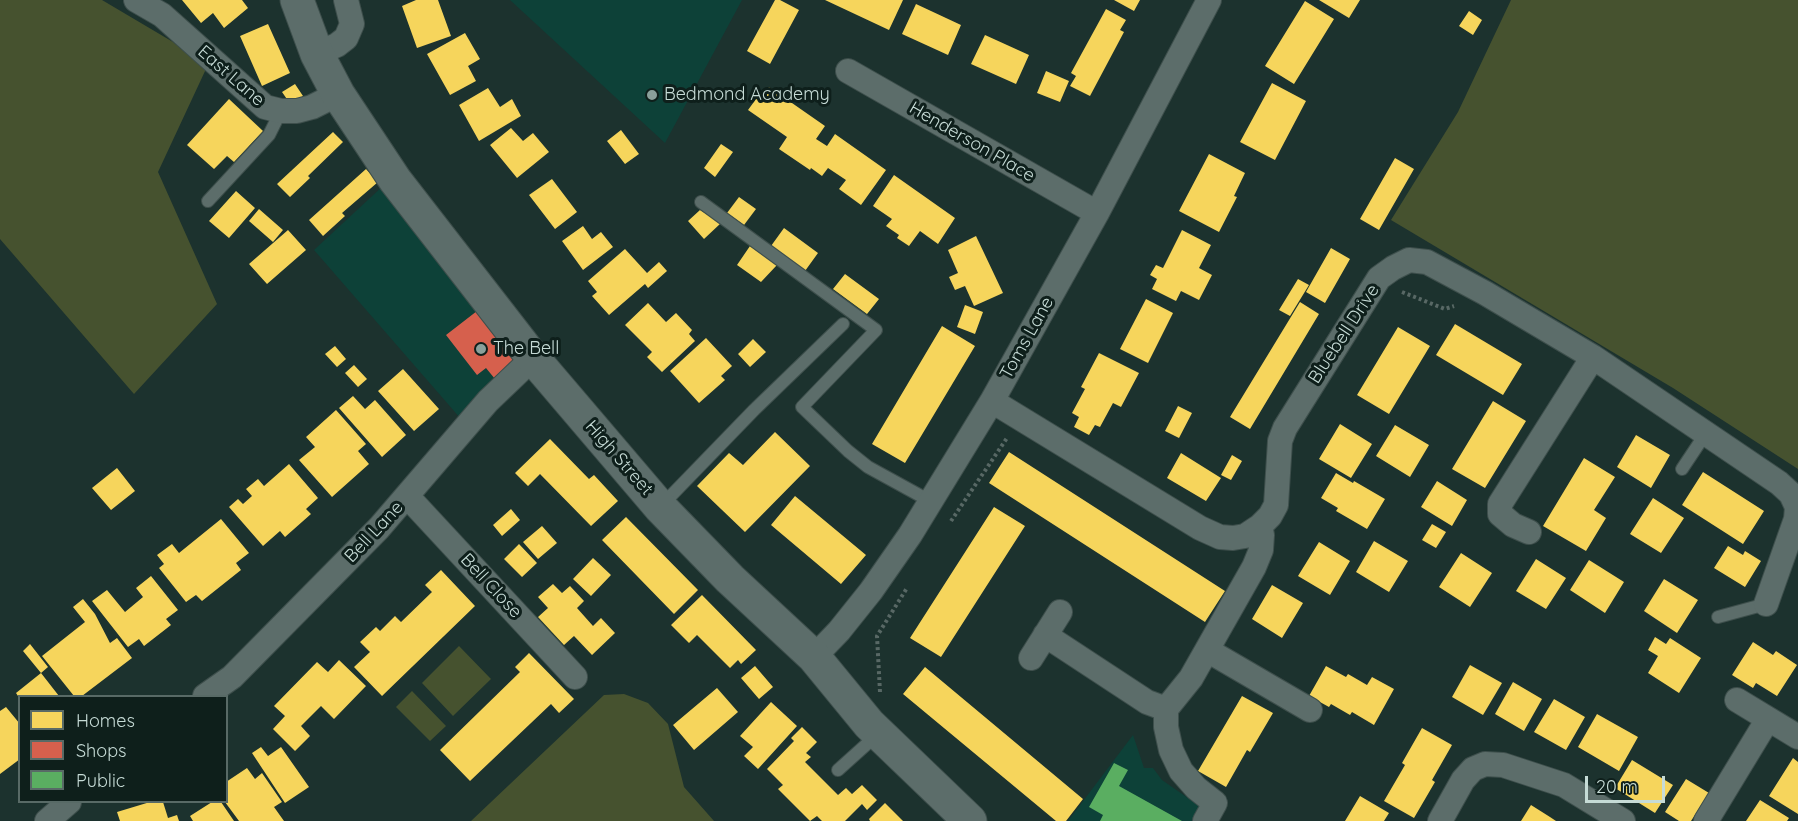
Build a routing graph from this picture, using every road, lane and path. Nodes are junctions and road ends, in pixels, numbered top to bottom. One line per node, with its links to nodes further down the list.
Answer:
1 (136, 0): 8 (street, East Lane)
2 (297, 0): 5 (street, High Street)
3 (346, 0): 5 (street)
4 (1209, 0): 11 (street, Toms Lane)
5 (317, 54): 7 (street, High Street)
6 (848, 71): 11 (street, Henderson Place)
7 (338, 94): 8 (street, East Lane); 16 (street, High Street)
8 (281, 111): 9 (lane)
9 (208, 201)
10 (700, 202): 22 (lane)
11 (1097, 213): 17 (street, Toms Lane)
12 (1396, 291): 13 (path)
13 (1485, 293): 15 (street, Bluebell Drive); 24 (street, Bluebell Drive)
14 (843, 324): 23 (lane)
15 (1593, 357): 19 (street, Bluebell Drive); 26 (street)
16 (533, 358): 21 (street, Bell Lane); 23 (street, High Street)
17 (992, 400): 18 (street); 22 (street, Toms Lane)
18 (1020, 417): 24 (street); 25 (path)
19 (1706, 434): 20 (lane); 28 (street, Bluebell Drive)
20 (1682, 469)
21 (407, 496): 35 (street, Bell Close); 36 (street, Bell Lane)
22 (930, 501): 33 (street, Toms Lane)
23 (660, 507): 33 (street, High Street)
24 (1260, 526): 32 (street)
25 (945, 531)
26 (1529, 532)
27 (907, 588): 41 (path)
28 (1766, 604): 30 (lane)
29 (1060, 612): 31 (street)
30 (1718, 617)
31 (1046, 635): 34 (street); 38 (street)
32 (1207, 650): 38 (street); 39 (street)
33 (814, 657): 41 (street, High Street)
34 (1031, 658)
35 (575, 677)
36 (206, 695)
37 (1737, 700): 40 (street)
38 (1166, 709): 47 (street)
39 (1310, 710)
40 (1768, 719): 42 (street); 50 (street)
41 (870, 724): 43 (lane); 46 (street, High Street)
42 (1798, 737)
43 (838, 770)
44 (67, 803): 45 (street)
45 (47, 821)
46 (970, 821)
47 (1205, 821)
48 (1440, 821): 49 (street)
49 (1623, 821)
50 (1706, 821)

